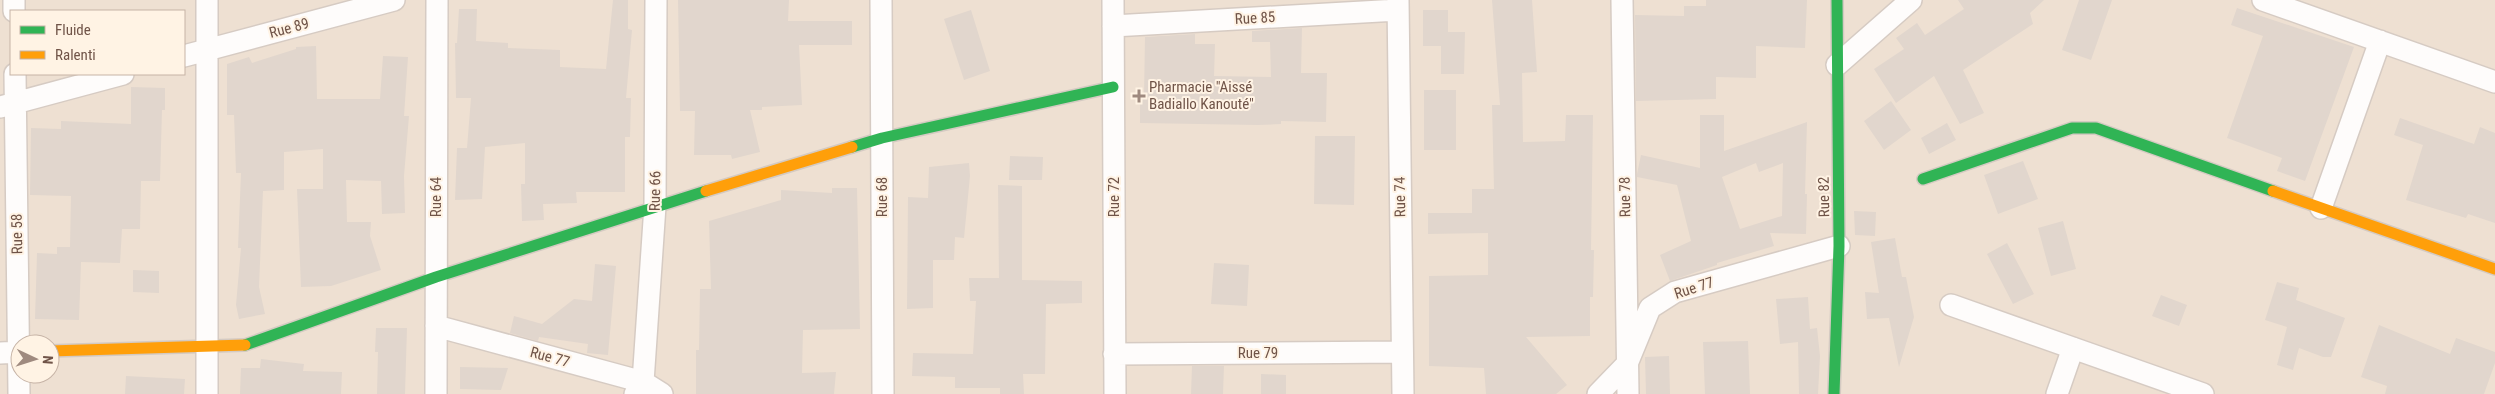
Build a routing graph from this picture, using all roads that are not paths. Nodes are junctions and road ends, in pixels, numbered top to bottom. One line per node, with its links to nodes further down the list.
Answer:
1 (207, 0): 14 (street)
2 (394, 0): 14 (street, Rue 89)
3 (437, 0): 28 (street, Rue 64)
4 (656, 0): 24 (street, Rue 66)
5 (882, 0): 22 (street, Rue 68)
6 (1113, 0): 12 (street, Rue 72)
7 (1622, 0): 37 (street, Rue 78)
8 (1837, 0): 16 (street, Rue 82)
9 (1911, 0): 16 (street)
10 (2272, 2): 13 (street)
11 (1398, 5): 12 (street, Rue 85); 35 (street, Rue 74)
12 (1113, 26): 20 (street, Rue 72)
13 (2380, 41): 19 (street); 25 (street)
14 (207, 50): 15 (street, Rue 89); 32 (street)
15 (185, 56)
16 (1837, 65): 26 (street, Rue 82)
17 (15, 75): 21 (street, Rue 58)
18 (119, 75): 21 (street)
19 (2495, 82)
20 (1113, 87): 22 (street); 36 (street, Rue 72)
21 (8, 105): 31 (street, Rue 58)
22 (882, 138): 24 (street); 42 (street, Rue 68)
23 (1923, 179): 25 (street)
24 (655, 206): 28 (street); 38 (street, Rue 66)
25 (2321, 208): 27 (street)
26 (1839, 246): 37 (street, Rue 77); 47 (street, Rue 82)
27 (2495, 269)
28 (436, 277): 30 (street, Rue 64); 32 (street)
29 (1951, 305): 33 (street)
30 (436, 326): 38 (street, Rue 77); 40 (street, Rue 64)
31 (13, 334)
32 (207, 346): 34 (street); 39 (street)
33 (2073, 348): 48 (street); 49 (street)
34 (60, 351)
35 (1402, 352): 36 (street, Rue 79); 44 (street, Rue 74)
36 (1114, 354): 43 (street, Rue 72)
37 (1627, 364): 45 (street, Rue 77); 46 (street, Rue 78)
38 (639, 388): 41 (street, Rue 77)
39 (207, 394)
40 (436, 394)
41 (662, 394)
42 (882, 394)
43 (1115, 394)
44 (1403, 394)
45 (1598, 394)
46 (1628, 394)
47 (1834, 394)
48 (2057, 394)
49 (2203, 394)

